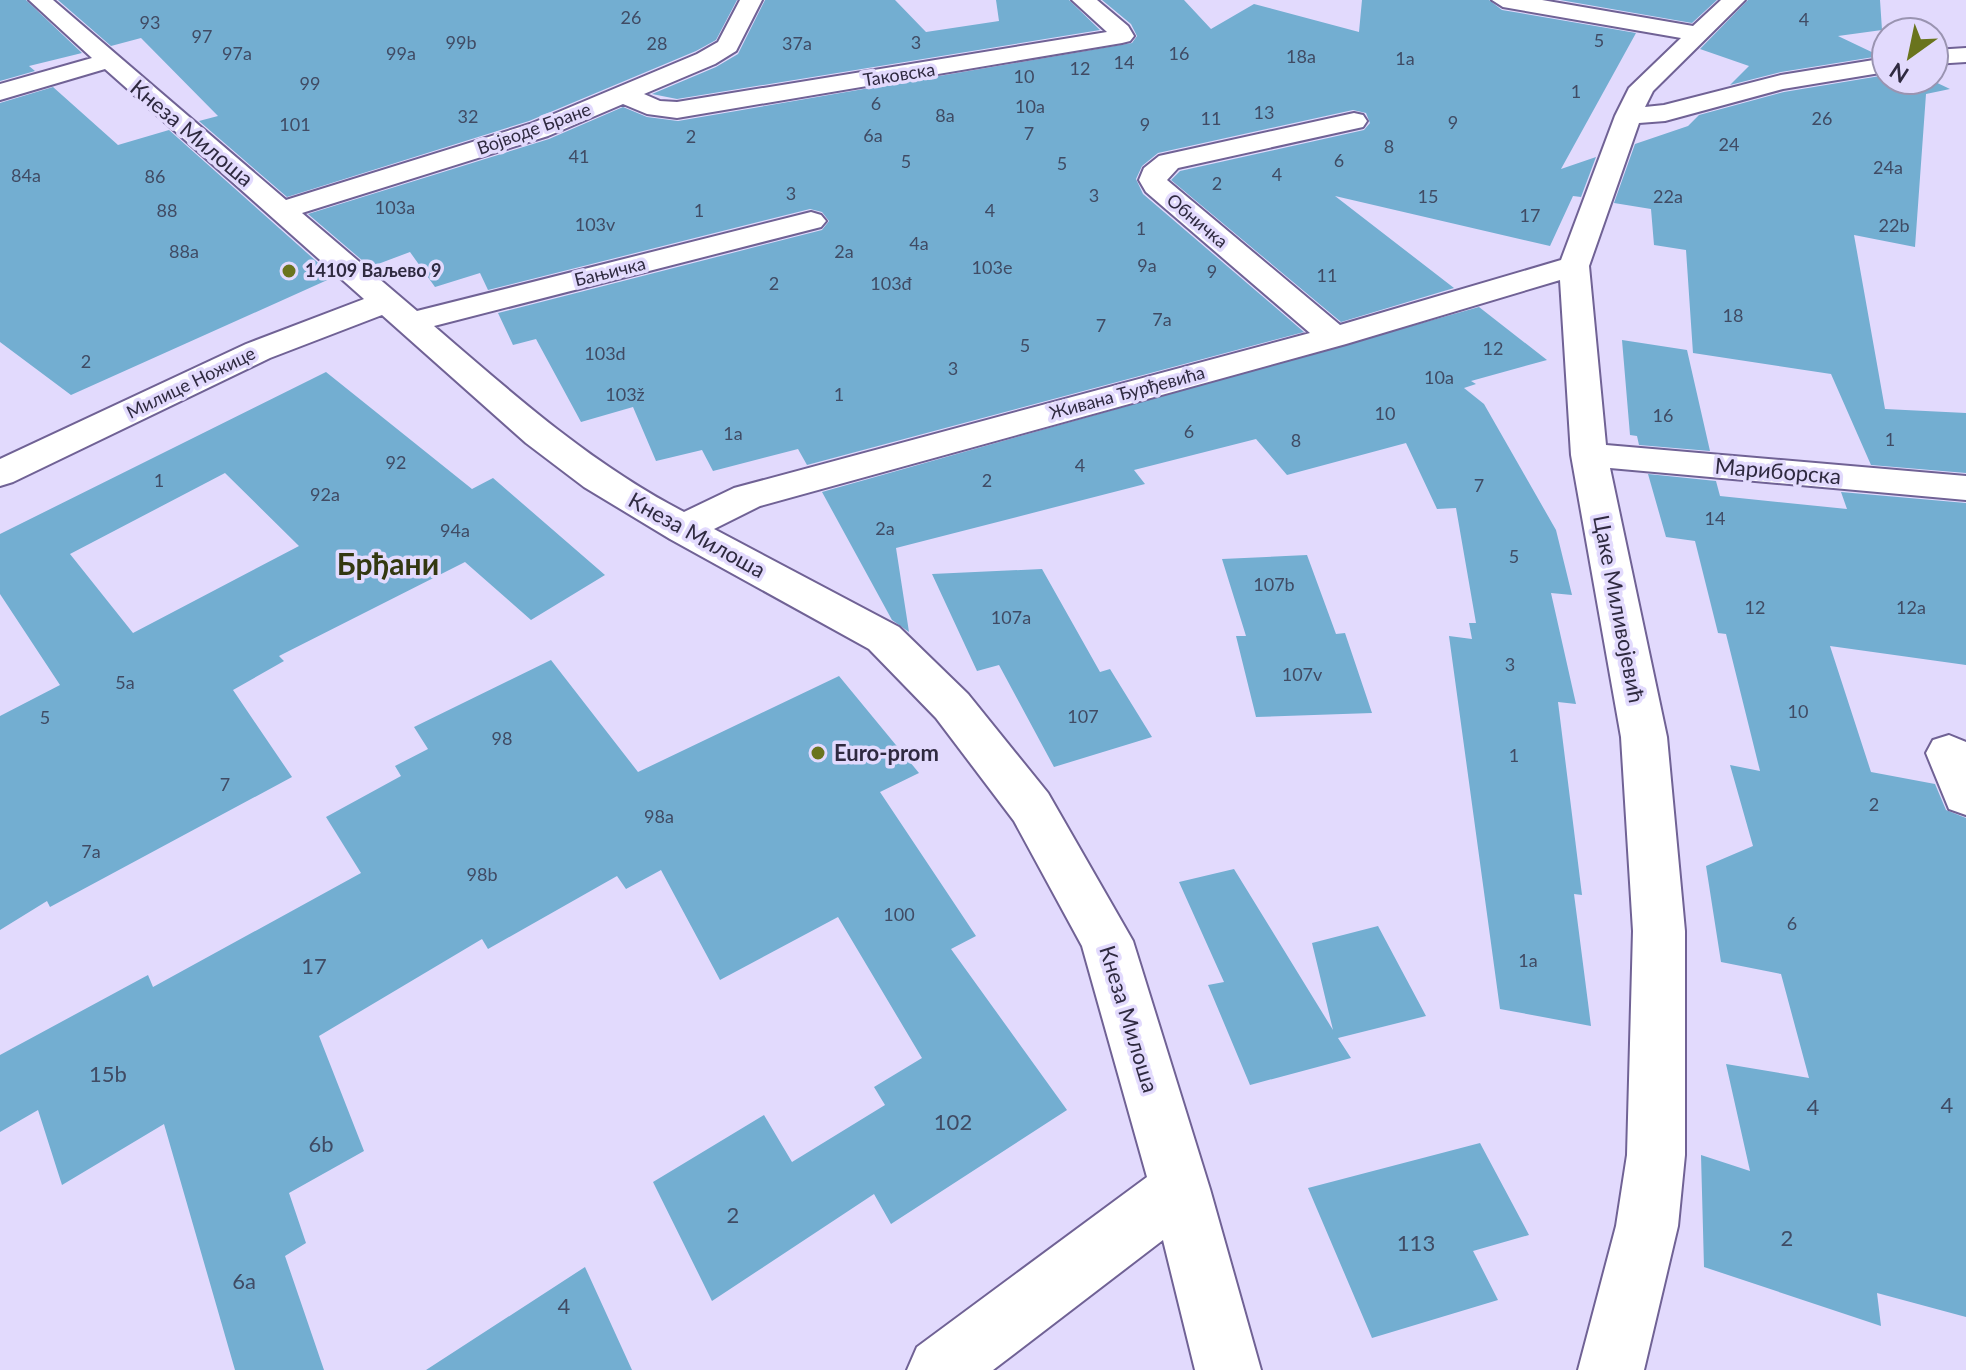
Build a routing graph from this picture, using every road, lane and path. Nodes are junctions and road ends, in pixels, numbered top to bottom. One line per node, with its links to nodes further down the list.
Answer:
1 (40, 0): 7 (street, Кнеза Милоша)
2 (751, 0): 10 (street, Војводе Бране)
3 (1083, 0): 10 (street, Таковска)
4 (1503, 0): 6 (street)
5 (1734, 0): 6 (street, Цаке Миливојевић)
6 (1697, 34): 11 (street, Цаке Миливојевић)
7 (108, 61): 9 (street); 13 (street, Кнеза Милоша)
8 (1870, 68): 11 (street)
9 (0, 92)
10 (624, 95): 13 (street, Војводе Бране)
11 (1628, 116): 15 (street, Цаке Миливојевић)
12 (1354, 121): 17 (street, Обничка)
13 (283, 210): 16 (street, Кнеза Милоша)
14 (811, 221): 16 (street, Бањичка)
15 (1574, 266): 17 (street, Живана Ђурђевића); 18 (street, Цаке Миливојевић)
16 (398, 312): 19 (street, Милице Ножице); 21 (street, Кнеза Милоша)
17 (1334, 337): 21 (street, Живана Ђурђевића)
18 (1589, 455): 20 (street, Мариборска); 27 (street, Цаке Миливојевић)
19 (0, 474)
20 (1966, 488)
21 (684, 530): 24 (street, Кнеза Милоша)
22 (1949, 753): 23 (street)
23 (1966, 796)
24 (1180, 1189): 25 (street); 26 (street, Кнеза Милоша)
25 (940, 1370)
26 (1228, 1370)
27 (1611, 1370)

